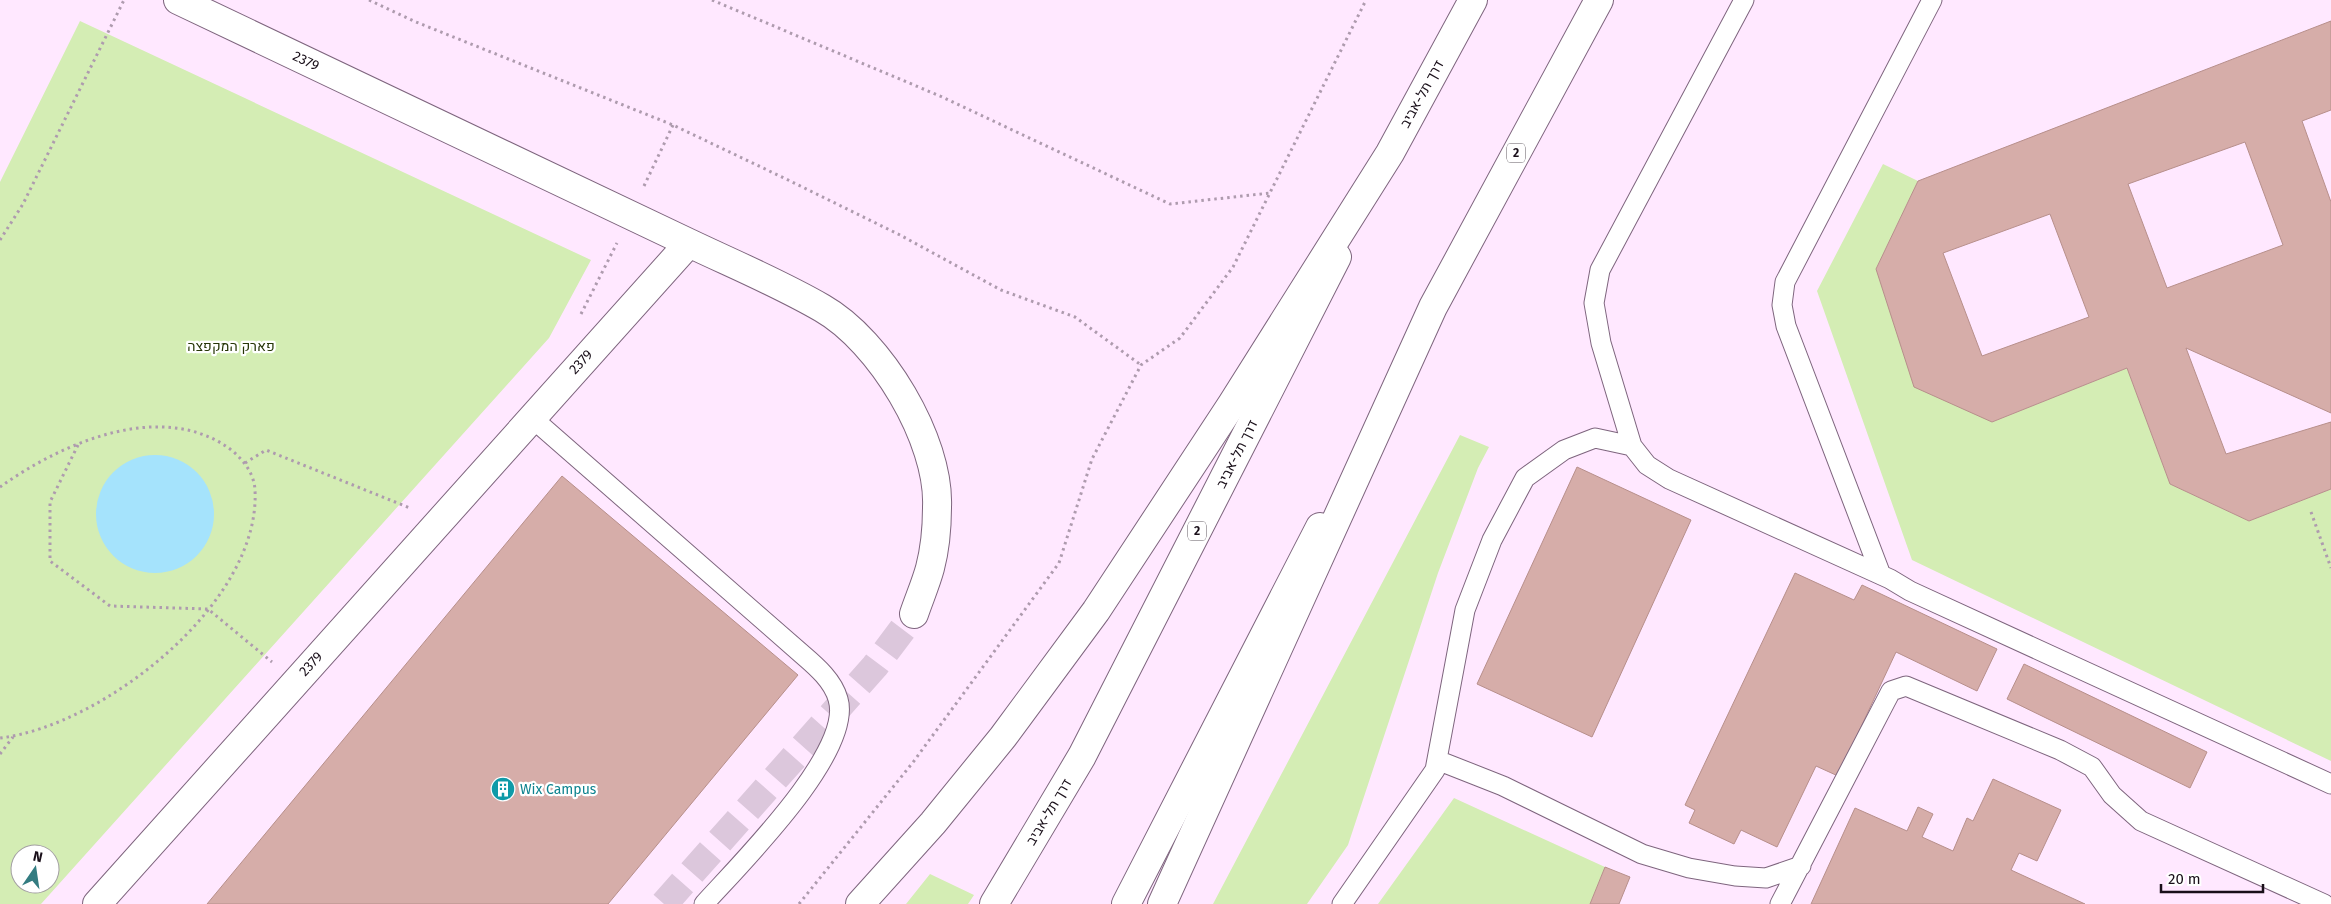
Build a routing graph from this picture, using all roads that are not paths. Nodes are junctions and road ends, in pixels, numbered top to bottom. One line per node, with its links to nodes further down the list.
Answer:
1 (178, 0): 7 (main road, 2379)
2 (1473, 0): 6 (main road, דרך תל-אביב / 2)
3 (1599, 0): 8 (main road, 2)
4 (1744, 0): 10 (lane)
5 (1932, 0): 11 (lane)
6 (1390, 153): 13 (main road, דרך תל-אביב / 2); 19 (main road)
7 (688, 243): 9 (main road, 2379); 12 (main road)
8 (1433, 307): 22 (main road, 2); 23 (main road)
9 (531, 417): 17 (main road, 2379); 18 (lane)
10 (1632, 446): 11 (lane); 14 (lane)
11 (1882, 575): 15 (lane)
12 (914, 614)
13 (1082, 756): 20 (main road, דרך תל-אביב / 2); 21 (main road)
14 (1437, 760): 16 (lane); 24 (lane)
15 (2331, 784)
16 (1800, 866): 25 (lane); 26 (lane)
17 (97, 904)
18 (704, 904)
19 (860, 904)
20 (994, 904)
21 (1006, 904)
22 (1126, 904)
23 (1162, 904)
24 (1342, 904)
25 (1780, 904)
26 (2324, 904)

